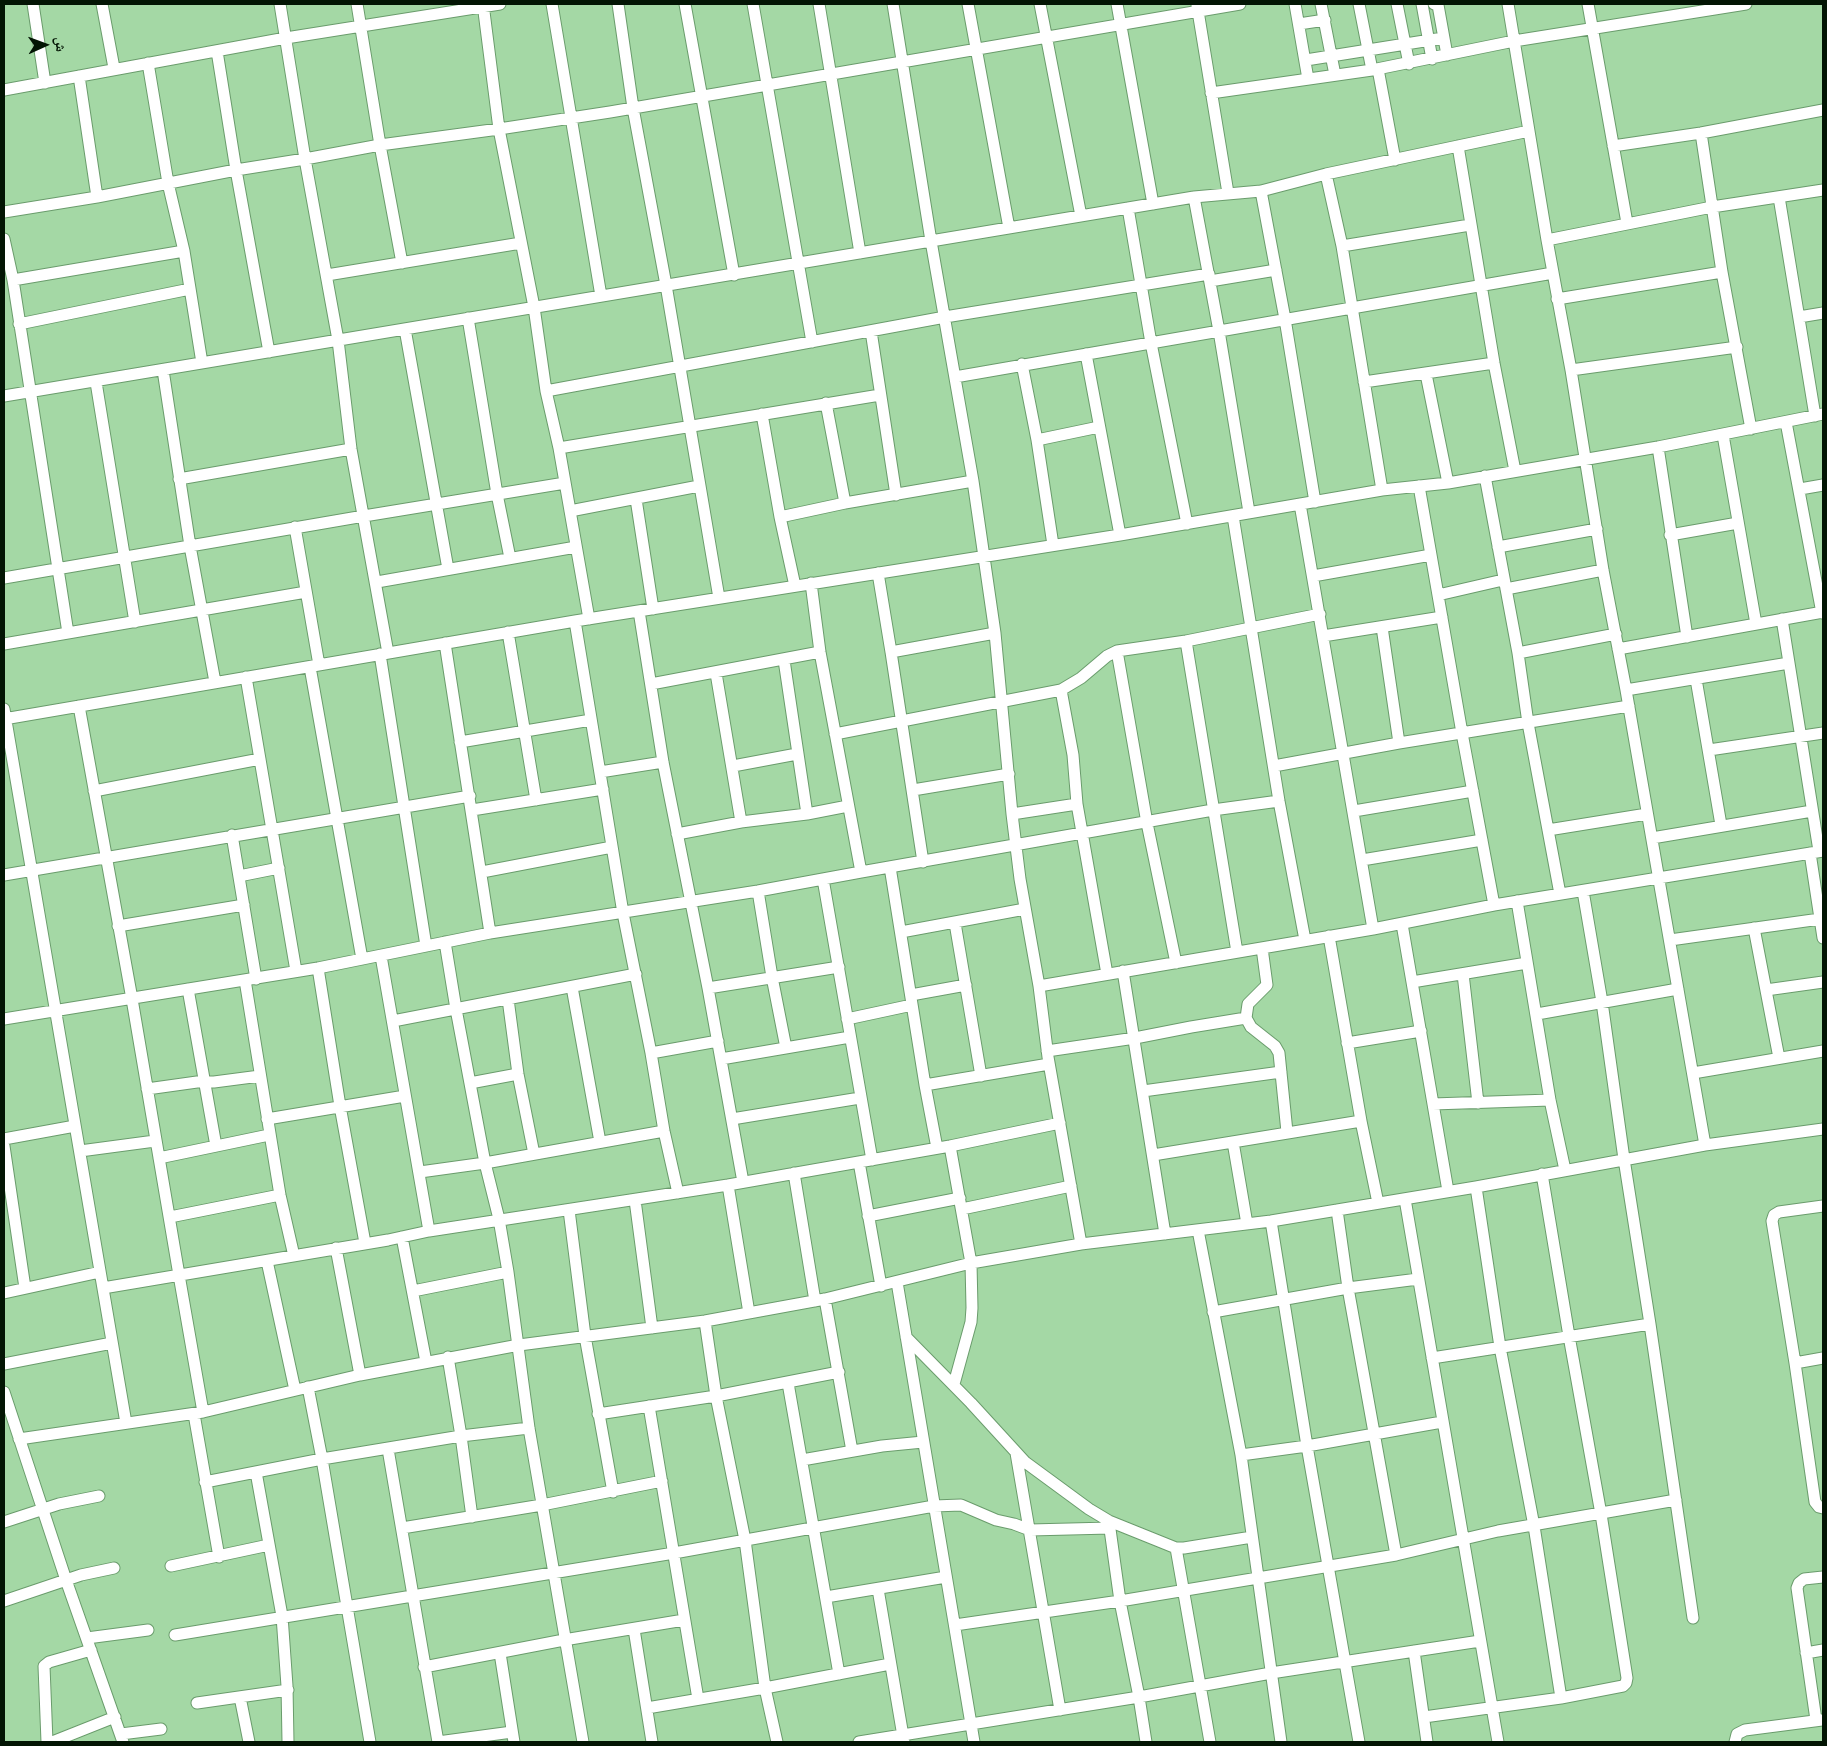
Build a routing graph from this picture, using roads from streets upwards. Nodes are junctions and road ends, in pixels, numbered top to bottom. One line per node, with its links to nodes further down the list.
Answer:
1 (33, 4): 53 (street)
2 (102, 4): 47 (street)
3 (280, 4): 32 (street)
4 (356, 4): 29 (street)
5 (500, 4): 24 (street)
6 (552, 4): 60 (street)
7 (618, 4): 58 (street)
8 (685, 4): 57 (street)
9 (753, 4): 54 (street)
10 (819, 4): 49 (street)
11 (893, 4): 44 (street)
12 (968, 4): 37 (street)
13 (1040, 4): 31 (street)
14 (1117, 4): 27 (street)
15 (1240, 4): 25 (street)
16 (1295, 4): 28 (street)
17 (1321, 4): 26 (street)
18 (1359, 4): 38 (street)
19 (1397, 4): 36 (street)
20 (1428, 4): 33 (street); 34 (street)
21 (1508, 4): 35 (street)
22 (1588, 4): 30 (street)
23 (1743, 4): 30 (street)
24 (483, 5): 29 (street); 61 (street)
25 (1198, 7): 27 (street); 56 (street)
26 (1324, 20): 28 (street); 40 (street)
27 (1121, 24): 31 (street); 78 (street)
28 (1299, 24): 43 (street)
29 (360, 25): 32 (street); 64 (street)
30 (1592, 30): 35 (street); 66 (street)
31 (1046, 37): 37 (street); 82 (street)
32 (286, 38): 39 (street); 67 (street)
33 (1443, 38): 34 (street); 41 (street)
34 (1429, 40): 36 (street); 42 (street)
35 (1514, 41): 41 (street); 62 (street)
36 (1405, 43): 38 (street); 46 (street)
37 (976, 49): 44 (street); 85 (street)
38 (1368, 49): 40 (street); 48 (street)
39 (217, 51): 45 (street); 69 (street)
40 (1331, 55): 43 (street); 51 (street)
41 (1446, 55): 42 (street)
42 (1432, 59): 46 (street)
43 (1306, 60): 52 (street)
44 (902, 62): 49 (street); 88 (street)
45 (148, 63): 47 (street); 71 (street)
46 (1409, 64): 48 (street)
47 (114, 68): 50 (street)
48 (1375, 69): 51 (street); 68 (street)
49 (831, 74): 54 (street); 92 (street)
50 (79, 76): 53 (street); 75 (street)
51 (1335, 76): 52 (street)
52 (1308, 79): 56 (street)
53 (45, 83): 55 (street)
54 (768, 85): 57 (street); 94 (street)
55 (4, 90)
56 (1211, 93): 74 (street)
57 (702, 97): 58 (street); 99 (street)
58 (633, 108): 60 (street); 102 (street)
59 (1823, 110): 63 (street)
60 (570, 119): 61 (street); 106 (street)
61 (499, 129): 64 (street); 89 (street)
62 (1529, 132): 65 (street); 87 (street)
63 (1701, 132): 66 (street); 79 (street)
64 (380, 145): 67 (street); 93 (street)
65 (1458, 146): 68 (street); 84 (street)
66 (1613, 146): 83 (street)
67 (305, 160): 69 (street); 98 (street)
68 (1395, 160): 70 (street)
69 (236, 170): 71 (street); 123 (street)
70 (1326, 174): 73 (street); 90 (street)
71 (168, 183): 75 (street); 91 (street)
72 (1823, 190): 77 (street)
73 (1261, 191): 74 (street); 95 (street)
74 (1228, 193): 76 (street)
75 (97, 197): 81 (street)
76 (1194, 197): 78 (street); 100 (street)
77 (1779, 197): 79 (street); 112 (street)
78 (1153, 204): 80 (street)
79 (1712, 207): 83 (street); 96 (street)
80 (1128, 208): 82 (street); 103 (street)
81 (4, 212)
82 (1080, 216): 85 (street)
83 (1628, 224): 87 (street)
84 (1470, 225): 90 (street); 104 (street)
85 (1009, 228): 88 (street)
86 (4, 239): 101 (street)
87 (1547, 240): 97 (street)
88 (931, 241): 92 (street); 111 (street)
89 (521, 243): 93 (street); 108 (street)
90 (1342, 246): 109 (street)
91 (184, 251): 101 (street); 105 (street)
92 (860, 253): 94 (street)
93 (402, 263): 98 (street)
94 (798, 263): 99 (street); 120 (street)
95 (1276, 270): 100 (street); 114 (street)
96 (1722, 272): 107 (street); 122 (street)
97 (1553, 273): 104 (street); 107 (street)
98 (327, 275): 119 (street)
99 (734, 275): 102 (street)
100 (1209, 277): 103 (street); 118 (street)
101 (13, 280): 115 (street)
102 (666, 285): 106 (street); 128 (street)
103 (1141, 285): 111 (street); 121 (street)
104 (1481, 285): 109 (street); 126 (street)
105 (190, 289): 115 (street); 125 (street)
106 (601, 296): 108 (street)
107 (1557, 299): 130 (street)
108 (534, 307): 113 (street); 135 (street)
109 (1353, 308): 114 (street); 134 (street)
110 (1823, 313): 112 (street)
111 (945, 317): 117 (street); 132 (street)
112 (1799, 317): 141 (street)
113 (468, 318): 116 (street); 163 (street)
114 (1285, 319): 118 (street); 166 (street)
115 (20, 324): 136 (street)
116 (405, 329): 119 (street); 168 (street)
117 (870, 331): 120 (street); 137 (street)
118 (1219, 331): 121 (street); 171 (street)
119 (338, 340): 123 (street); 150 (street)
120 (812, 342): 128 (street)
121 (1151, 343): 124 (street); 176 (street)
122 (1737, 347): 130 (street); 145 (street)
123 (269, 352): 125 (street)
124 (1086, 354): 127 (street); 144 (street)
125 (202, 363): 129 (street)
126 (1494, 363): 131 (street); 152 (street)
127 (1022, 364): 132 (street); 147 (street)
128 (680, 366): 135 (street); 143 (street)
129 (162, 370): 133 (street); 154 (street)
130 (1571, 370): 151 (street)
131 (1426, 374): 134 (street); 157 (street)
132 (955, 377): 155 (street)
133 (96, 382): 136 (street); 189 (street)
134 (1364, 382): 162 (street)
135 (546, 391): 149 (street)
136 (30, 392): 138 (street); 191 (street)
137 (880, 394): 139 (street); 164 (street)
138 (4, 396)
139 (826, 404): 140 (street); 167 (street)
140 (762, 414): 143 (street); 174 (street)
141 (1819, 415): 142 (street)
142 (1786, 422): 145 (street); 161 (street)
143 (689, 426): 149 (street); 159 (street)
144 (1099, 427): 147 (street); 179 (street)
145 (1751, 429): 146 (street)
146 (1723, 435): 148 (street); 175 (street)
147 (1037, 440): 181 (street)
148 (1658, 447): 151 (street); 180 (street)
149 (559, 448): 156 (street)
150 (352, 449): 154 (street); 172 (street)
151 (1585, 460): 152 (street); 178 (street)
152 (1515, 471): 153 (street)
153 (1485, 476): 157 (street); 185 (street)
154 (179, 479): 183 (street)
155 (973, 481): 164 (street); 188 (street)
156 (565, 483): 163 (street); 170 (street)
157 (1448, 483): 160 (street)
158 (1823, 485): 161 (street)
159 (699, 486): 165 (street); 203 (street)
160 (1419, 486): 162 (street); 187 (street)
161 (1800, 489): 186 (street)
162 (1382, 490): 166 (street)
163 (497, 494): 168 (street); 190 (street)
164 (896, 494): 167 (street)
165 (636, 499): 170 (street); 204 (street)
166 (1315, 502): 169 (street)
167 (845, 503): 174 (street)
168 (436, 504): 172 (street); 192 (street)
169 (1300, 504): 171 (street); 195 (street)
170 (570, 511): 184 (street)
171 (1249, 512): 173 (street)
172 (364, 516): 177 (street); 197 (street)
173 (1233, 516): 176 (street); 216 (street)
174 (780, 517): 200 (street)
175 (1738, 523): 180 (street); 214 (street)
176 (1187, 524): 179 (street)
177 (295, 527): 183 (street); 201 (street)
178 (1597, 529): 185 (street); 193 (street)
179 (1120, 534): 181 (street)
180 (1670, 535): 222 (street)
181 (1053, 545): 188 (street)
182 (1823, 545): 186 (street)
183 (190, 546): 189 (street); 205 (street)
184 (576, 547): 190 (street); 210 (street)
185 (1498, 547): 199 (street)
186 (1811, 547): 207 (street)
187 (1431, 555): 195 (street); 202 (street)
188 (984, 556): 194 (street); 219 (street)
189 (125, 557): 191 (street); 213 (street)
190 (510, 558): 192 (street)
191 (57, 568): 196 (street); 218 (street)
192 (448, 569): 197 (street)
193 (1603, 570): 199 (street); 220 (street)
194 (878, 573): 198 (street); 229 (street)
195 (1313, 576): 208 (street)
196 (4, 578)
197 (377, 582): 231 (street)
198 (811, 583): 200 (street); 228 (street)
199 (1504, 585): 202 (street); 230 (street)
200 (795, 586): 203 (street)
201 (306, 592): 205 (street); 234 (street)
202 (1438, 595): 209 (street)
203 (719, 598): 204 (street)
204 (653, 608): 206 (street)
205 (202, 611): 213 (street); 238 (street)
206 (639, 611): 210 (street); 239 (street)
207 (1823, 613): 211 (street)
208 (1320, 614): 216 (street); 221 (street)
209 (1442, 617): 215 (street); 250 (street)
210 (589, 619): 212 (street)
211 (1782, 620): 214 (street); 233 (street)
212 (575, 621): 217 (street); 246 (street)
213 (135, 622): 218 (street)
214 (1756, 624): 222 (street)
215 (1382, 627): 221 (street); 255 (street)
216 (1252, 628): 223 (street); 262 (street)
217 (508, 632): 224 (street); 249 (street)
218 (68, 633): 225 (street)
219 (995, 633): 229 (street); 242 (street)
220 (1616, 634): 226 (street); 230 (street)
221 (1324, 636): 257 (street)
222 (1687, 637): 226 (street)
223 (1186, 641): 227 (street); 276 (street)
224 (445, 643): 231 (street); 254 (street)
225 (4, 644)
226 (1618, 649): 241 (street)
227 (1117, 651): 240 (street); 284 (street)
228 (820, 652): 232 (street); 252 (street)
229 (891, 652): 247 (street)
230 (1518, 652): 248 (street)
231 (384, 654): 234 (street); 273 (street)
232 (784, 660): 235 (street); 258 (street)
233 (1789, 663): 237 (street); 253 (street)
234 (314, 666): 236 (street); 282 (street)
235 (716, 673): 239 (street); 261 (street)
236 (246, 677): 238 (street); 259 (street)
237 (1696, 679): 241 (street); 256 (street)
238 (215, 682): 243 (street)
239 (651, 684): 260 (street)
240 (1061, 690): 242 (street); 272 (street)
241 (1626, 690): 244 (street)
242 (1001, 701): 247 (street); 264 (street)
243 (79, 706): 245 (street); 267 (street)
244 (1629, 706): 248 (street); 281 (street)
245 (4, 715): 301 (street)
246 (591, 720): 249 (street); 263 (street)
247 (902, 720): 252 (street); 266 (street)
248 (1528, 722): 250 (street); 287 (street)
249 (525, 731): 254 (street); 270 (street)
250 (1462, 733): 255 (street); 268 (street)
251 (1823, 733): 253 (street)
252 (835, 734): 274 (street)
253 (1801, 736): 256 (street); 278 (street)
254 (460, 742): 269 (street)
255 (1399, 743): 257 (street)
256 (1709, 750): 285 (street)
257 (1344, 753): 262 (street); 277 (street)
258 (797, 754): 261 (street); 279 (street)
259 (260, 759): 267 (street); 286 (street)
260 (664, 762): 263 (street); 288 (street)
261 (733, 766): 283 (street)
262 (1274, 766): 271 (street)
263 (600, 772): 265 (street)
264 (1009, 774): 266 (street); 280 (street)
265 (602, 789): 270 (street); 294 (street)
266 (913, 790): 298 (street)
267 (94, 791): 296 (street)
268 (1473, 791): 277 (street); 292 (street)
269 (470, 796): 273 (street); 275 (street)
270 (536, 800): 275 (street)
271 (1279, 801): 276 (street); 327 (street)
272 (1077, 804): 280 (street); 289 (street)
273 (404, 806): 282 (street); 330 (street)
274 (848, 806): 279 (street); 303 (street)
275 (472, 810): 302 (street)
276 (1213, 810): 284 (street); 332 (street)
277 (1354, 811): 297 (street)
278 (1812, 811): 285 (street); 295 (street)
279 (807, 814): 283 (street)
280 (1012, 814): 293 (street)
281 (1647, 814): 287 (street); 291 (street)
282 (337, 818): 286 (street); 334 (street)
283 (741, 822): 288 (street)
284 (1147, 822): 289 (street); 335 (street)
285 (1721, 825): 291 (street)
286 (273, 828): 290 (street); 300 (street)
287 (1548, 830): 310 (street)
288 (677, 834): 311 (street)
289 (1082, 834): 293 (street); 342 (street)
290 (232, 835): 296 (street); 305 (street)
291 (1652, 838): 306 (street)
292 (1482, 840): 297 (street); 314 (street)
293 (1016, 846): 298 (street); 315 (street)
294 (612, 847): 302 (street); 316 (street)
295 (1817, 852): 306 (street); 317 (street)
296 (106, 858): 301 (street); 320 (street)
297 (1362, 860): 322 (street)
298 (923, 862): 299 (street)
299 (890, 867): 303 (street); 323 (street)
300 (279, 868): 305 (street); 339 (street)
301 (31, 870): 304 (street); 360 (street)
302 (482, 872): 324 (street)
303 (861, 872): 307 (street)
304 (4, 875)
305 (239, 876): 313 (street)
306 (1658, 877): 308 (street); 328 (street)
307 (823, 879): 309 (street); 337 (street)
308 (1583, 891): 310 (street); 358 (street)
309 (758, 892): 311 (street); 344 (street)
310 (1560, 894): 312 (street)
311 (690, 901): 316 (street); 351 (street)
312 (1517, 902): 314 (street); 336 (street)
313 (244, 905): 320 (street); 345 (street)
314 (1494, 905): 319 (street)
315 (1025, 909): 318 (street); 349 (street)
316 (623, 913): 324 (street); 341 (street)
317 (1820, 919): 321 (street); 326 (street)
318 (955, 923): 323 (street); 348 (street)
319 (1402, 924): 322 (street); 346 (street)
320 (118, 926): 355 (street)
321 (1754, 928): 328 (street); 354 (street)
322 (1374, 929): 325 (street)
323 (901, 932): 357 (street)
324 (490, 933): 329 (street)
325 (1329, 936): 327 (street); 370 (street)
326 (1823, 938)
327 (1305, 940): 331 (street)
328 (1670, 940): 353 (street)
329 (445, 942): 330 (street); 359 (street)
330 (426, 946): 333 (street)
331 (1262, 948): 332 (street); 362 (street)
332 (1237, 952): 335 (street)
333 (381, 956): 334 (street); 365 (street)
334 (362, 959): 338 (street)
335 (1176, 962): 340 (street)
336 (1528, 963): 343 (street); 361 (street)
337 (839, 967): 344 (street); 364 (street)
338 (318, 968): 339 (street); 393 (street)
339 (296, 971): 345 (street)
340 (1123, 971): 342 (street); 368 (street)
341 (636, 974): 350 (street); 374 (street)
342 (1107, 974): 349 (street)
343 (1463, 974): 346 (street); 391 (street)
344 (772, 977): 351 (street); 371 (street)
345 (250, 979): 352 (street); 381 (street)
346 (1412, 982): 366 (street)
347 (1823, 982): 354 (street)
348 (966, 985): 357 (street); 382 (street)
349 (1038, 986): 372 (street)
350 (572, 987): 356 (street); 405 (street)
351 (708, 988): 369 (street)
352 (188, 989): 355 (street); 383 (street)
353 (1678, 989): 358 (street); 379 (street)
354 (1766, 990): 375 (street)
355 (132, 999): 360 (street); 386 (street)
356 (508, 999): 359 (street); 380 (street)
357 (911, 1000): 364 (street); 385 (street)
358 (1602, 1002): 361 (street); 416 (street)
359 (456, 1009): 365 (street); 384 (street)
360 (55, 1010): 363 (street); 398 (street)
361 (1537, 1014): 390 (street)
362 (1246, 1018): 368 (street); 378 (street)
363 (4, 1019)
364 (847, 1019): 367 (street)
365 (393, 1021): 388 (street)
366 (1421, 1031): 370 (street); 392 (street)
367 (850, 1037): 371 (street); 389 (street)
368 (1135, 1038): 372 (street); 387 (street)
369 (718, 1041): 374 (street); 376 (street)
370 (1347, 1043): 396 (street)
371 (786, 1048): 376 (street)
372 (1047, 1051): 377 (street)
373 (1823, 1051): 375 (street)
374 (651, 1052): 400 (street)
375 (1779, 1058): 379 (street)
376 (721, 1060): 395 (street)
377 (1049, 1064): 382 (street); 397 (street)
378 (1281, 1072): 387 (street); 401 (street)
379 (1693, 1073): 407 (street)
380 (518, 1074): 384 (street); 413 (street)
381 (260, 1076): 383 (street); 394 (street)
382 (981, 1076): 385 (street)
383 (205, 1082): 386 (street); 409 (street)
384 (470, 1083): 419 (street)
385 (925, 1085): 411 (street)
386 (147, 1089): 404 (street)
387 (1143, 1091): 414 (street)
388 (405, 1096): 393 (street); 421 (street)
389 (860, 1098): 395 (street); 417 (street)
390 (1550, 1100): 391 (street); 420 (street)
391 (1478, 1103): 392 (street)
392 (1433, 1104): 428 (street)
393 (340, 1106): 394 (street); 447 (street)
394 (267, 1119): 402 (street)
395 (732, 1119): 424 (street)
396 (1362, 1121): 401 (street); 433 (street)
397 (1060, 1123): 410 (street); 426 (street)
398 (75, 1126): 403 (street); 412 (street)
399 (1823, 1128): 407 (street)
400 (664, 1131): 405 (street); 429 (street)
401 (1287, 1132): 406 (street)
402 (270, 1135): 409 (street); 430 (street)
403 (4, 1140)
404 (155, 1141): 412 (street); 415 (street)
405 (600, 1142): 413 (street)
406 (1233, 1142): 414 (street); 442 (street)
407 (1705, 1144): 416 (street)
408 (4, 1146): 459 (street)
409 (216, 1146): 415 (street)
410 (950, 1146): 411 (street); 434 (street)
411 (937, 1148): 417 (street)
412 (80, 1151): 453 (street)
413 (534, 1154): 419 (street)
414 (1154, 1155): 445 (street)
415 (159, 1158): 439 (street)
416 (1624, 1159): 420 (street); 469 (street)
417 (872, 1160): 418 (street)
418 (859, 1162): 422 (street); 438 (street)
419 (485, 1163): 421 (street); 440 (street)
420 (1565, 1170): 423 (street)
421 (420, 1172): 444 (street)
422 (794, 1173): 424 (street); 464 (street)
423 (1542, 1174): 427 (street); 472 (street)
424 (743, 1182): 425 (street)
425 (728, 1185): 429 (street); 467 (street)
426 (1070, 1186): 434 (street); 448 (street)
427 (1476, 1187): 428 (street); 476 (street)
428 (1448, 1192): 431 (street)
429 (678, 1193): 432 (street)
430 (280, 1195): 439 (street); 450 (street)
431 (1405, 1199): 433 (street); 456 (street)
432 (635, 1200): 436 (street); 470 (street)
433 (1378, 1203): 437 (street)
434 (961, 1204): 438 (street); 452 (street)
435 (1823, 1206): 481 (street)
436 (568, 1210): 440 (street); 471 (street)
437 (1337, 1210): 441 (street); 461 (street)
438 (868, 1216): 458 (street)
439 (170, 1217): 455 (street)
440 (499, 1219): 444 (street); 454 (street)
441 (1271, 1221): 442 (street); 465 (street)
442 (1247, 1224): 443 (street)
443 (1198, 1230): 445 (street); 466 (street)
444 (429, 1231): 446 (street)
445 (1165, 1234): 448 (street)
446 (402, 1237): 447 (street); 462 (street)
447 (365, 1243): 449 (street)
448 (1081, 1244): 452 (street)
449 (336, 1248): 450 (street); 484 (street)
450 (294, 1256): 451 (street)
451 (267, 1261): 455 (street); 488 (street)
452 (971, 1263): 457 (street); 486 (street)
453 (100, 1272): 459 (street); 460 (street)
454 (508, 1272): 462 (street); 475 (street)
455 (178, 1276): 460 (street); 492 (street)
456 (1418, 1280): 461 (street); 478 (street)
457 (897, 1282): 458 (street); 473 (street)
458 (881, 1286): 464 (street)
459 (25, 1288): 463 (street)
460 (103, 1288): 474 (street)
461 (1348, 1288): 465 (street); 497 (street)
462 (413, 1291): 480 (street)
463 (4, 1293)
464 (820, 1300): 467 (street); 483 (street)
465 (1284, 1300): 466 (street); 501 (street)
466 (1213, 1312): 505 (street)
467 (750, 1313): 468 (street)
468 (706, 1321): 470 (street); 490 (street)
469 (1650, 1324): 472 (street); 513 (street)
470 (652, 1328): 471 (street)
471 (585, 1336): 475 (street); 493 (street)
472 (1569, 1336): 476 (street); 518 (street)
473 (906, 1337): 486 (street); 500 (street)
474 (112, 1342): 482 (street); 495 (street)
475 (519, 1345): 477 (street); 496 (street)
476 (1500, 1347): 478 (street); 522 (street)
477 (448, 1357): 480 (street); 498 (street)
478 (1432, 1358): 494 (street)
479 (1823, 1358): 481 (street)
480 (426, 1362): 484 (street)
481 (1796, 1363): 516 (street)
482 (4, 1364)
483 (839, 1372): 485 (street); 503 (street)
484 (360, 1375): 487 (street)
485 (788, 1383): 490 (street); 507 (street)
486 (954, 1384): 504 (street)
487 (308, 1387): 488 (street); 506 (street)
488 (295, 1390): 492 (street)
489 (4, 1392): 499 (street)
490 (716, 1396): 491 (street); 527 (street)
491 (649, 1406): 493 (street); 509 (street)
492 (199, 1413): 495 (street); 510 (street)
493 (598, 1414): 511 (street)
494 (1442, 1422): 497 (street); 528 (street)
495 (126, 1423): 499 (street)
496 (529, 1428): 498 (street); 514 (street)
497 (1374, 1434): 501 (street); 532 (street)
498 (461, 1436): 502 (street); 519 (street)
499 (19, 1439): 517 (street)
500 (923, 1442): 503 (street); 515 (street)
501 (1307, 1446): 505 (street); 535 (street)
502 (388, 1448): 506 (street); 523 (street)
503 (852, 1451): 507 (street)
504 (1016, 1453): 521 (street); 525 (street)
505 (1240, 1455): 526 (street)
506 (322, 1459): 508 (street); 548 (street)
507 (802, 1460): 524 (street)
508 (256, 1472): 510 (street); 529 (street)
509 (662, 1481): 511 (street); 531 (street)
510 (205, 1482): 533 (street)
511 (612, 1492): 514 (street)
512 (99, 1496): 517 (street)
513 (1676, 1500): 518 (street); 551 (street)
514 (542, 1505): 519 (street); 537 (street)
515 (934, 1506): 524 (street); 525 (street); 538 (street)
516 (1823, 1508)
517 (42, 1509): 520 (street); 541 (street)
518 (1601, 1514): 522 (street); 575 (street)
519 (472, 1517): 523 (street)
520 (4, 1522)
521 (1109, 1524): 525 (street); 530 (street); 547 (street)
522 (1534, 1526): 528 (street); 575 (street)
523 (402, 1528): 544 (street)
524 (813, 1528): 527 (street); 545 (street)
525 (1030, 1530): 549 (street)
526 (1252, 1537): 530 (street); 540 (street)
527 (745, 1540): 531 (street); 571 (street)
528 (1463, 1540): 532 (street); 559 (street)
529 (269, 1545): 533 (street); 550 (street)
530 (1176, 1548): 543 (street)
531 (674, 1553): 537 (street); 552 (street)
532 (1396, 1555): 535 (street)
533 (219, 1557): 534 (street)
534 (171, 1566)
535 (1328, 1567): 540 (street); 565 (street)
536 (114, 1568): 541 (street)
537 (554, 1572): 544 (street); 558 (street)
538 (946, 1577): 542 (street); 553 (street)
539 (1823, 1577): 564 (street)
540 (1258, 1578): 543 (street); 568 (street)
541 (66, 1580): 546 (street); 557 (street)
542 (878, 1589): 545 (street); 566 (street)
543 (1184, 1590): 547 (street); 570 (street)
544 (413, 1597): 548 (street); 567 (street)
545 (826, 1597): 569 (street)
546 (4, 1601)
547 (1120, 1601): 549 (street); 574 (street)
548 (347, 1608): 550 (street); 593 (street)
549 (1043, 1612): 553 (street); 580 (street)
550 (282, 1616): 556 (street); 572 (street)
551 (1693, 1618)
552 (684, 1620): 554 (street); 576 (street)
553 (955, 1626): 584 (street)
554 (634, 1629): 558 (street); 578 (street)
555 (148, 1630): 557 (street)
556 (175, 1635)
557 (87, 1638): 560 (street)
558 (564, 1640): 563 (street); 595 (street)
559 (1480, 1641): 562 (street); 579 (street)
560 (91, 1650): 581 (street); 589 (street)
561 (1823, 1650): 564 (street)
562 (1414, 1651): 565 (street); 582 (street)
563 (500, 1653): 567 (street); 586 (street)
564 (1806, 1653): 583 (street)
565 (1346, 1663): 568 (street); 603 (street)
566 (890, 1664): 569 (street); 588 (street)
567 (424, 1667): 594 (street)
568 (1271, 1673): 570 (street); 602 (street)
569 (839, 1674): 571 (street)
570 (1200, 1686): 574 (street); 601 (street)
571 (765, 1688): 576 (street); 597 (street)
572 (288, 1690): 573 (street); 592 (street)
573 (240, 1697): 577 (street); 591 (street)
574 (1139, 1698): 580 (street); 600 (street)
575 (1562, 1698): 579 (street)
576 (698, 1699): 578 (street)
577 (197, 1704)
578 (647, 1708): 596 (street)
579 (1492, 1708): 582 (street); 605 (street)
580 (1060, 1710): 584 (street)
581 (115, 1717): 587 (street); 590 (street)
582 (1424, 1717): 604 (street)
583 (1820, 1720): 606 (street)
584 (971, 1725): 588 (street); 599 (street)
585 (161, 1730): 587 (street)
586 (513, 1737): 594 (street)
587 (122, 1738)
588 (904, 1739): 598 (street)
589 (47, 1742)
590 (52, 1742)
591 (249, 1742)
592 (288, 1742)
593 (370, 1742)
594 (438, 1742)
595 (582, 1742)
596 (652, 1742)
597 (777, 1742)
598 (859, 1742)
599 (974, 1742)
600 (1146, 1742)
601 (1210, 1742)
602 (1282, 1742)
603 (1359, 1742)
604 (1427, 1742)
605 (1498, 1742)
606 (1735, 1742)

